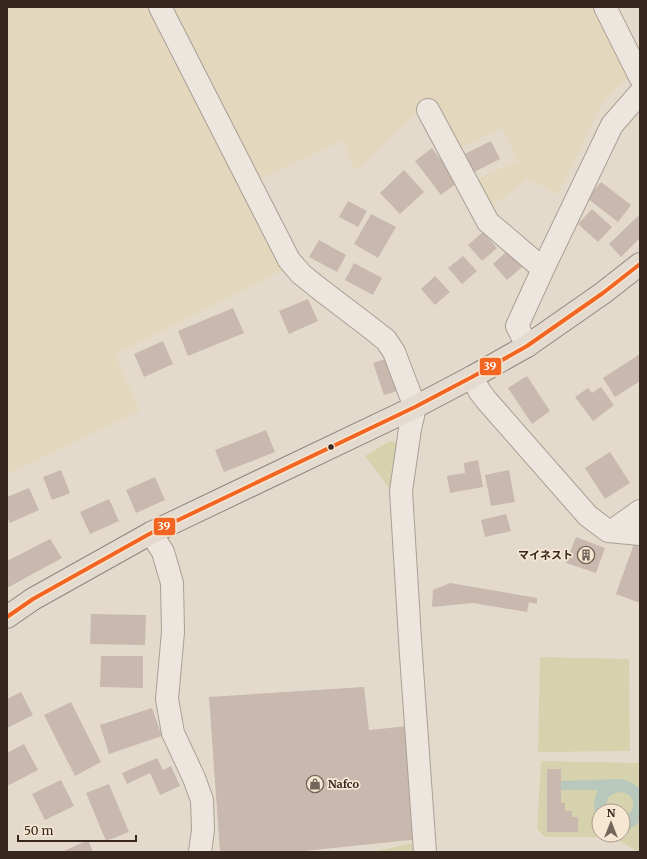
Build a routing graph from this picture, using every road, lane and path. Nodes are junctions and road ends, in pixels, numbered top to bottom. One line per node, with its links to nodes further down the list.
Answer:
1 (160, 7): 10 (street)
2 (604, 7): 3 (street)
3 (640, 78)
4 (640, 93): 7 (street)
5 (428, 110): 7 (street)
6 (640, 264): 8 (main road)
7 (543, 270): 8 (street)
8 (527, 346): 9 (main road)
9 (472, 377): 10 (main road); 12 (street)
10 (415, 407): 13 (main road); 17 (street)
11 (640, 511): 12 (street)
12 (612, 531): 14 (street)
13 (151, 532): 15 (main road); 16 (street)
14 (640, 534)
15 (7, 617)
16 (200, 852)
17 (425, 852)

